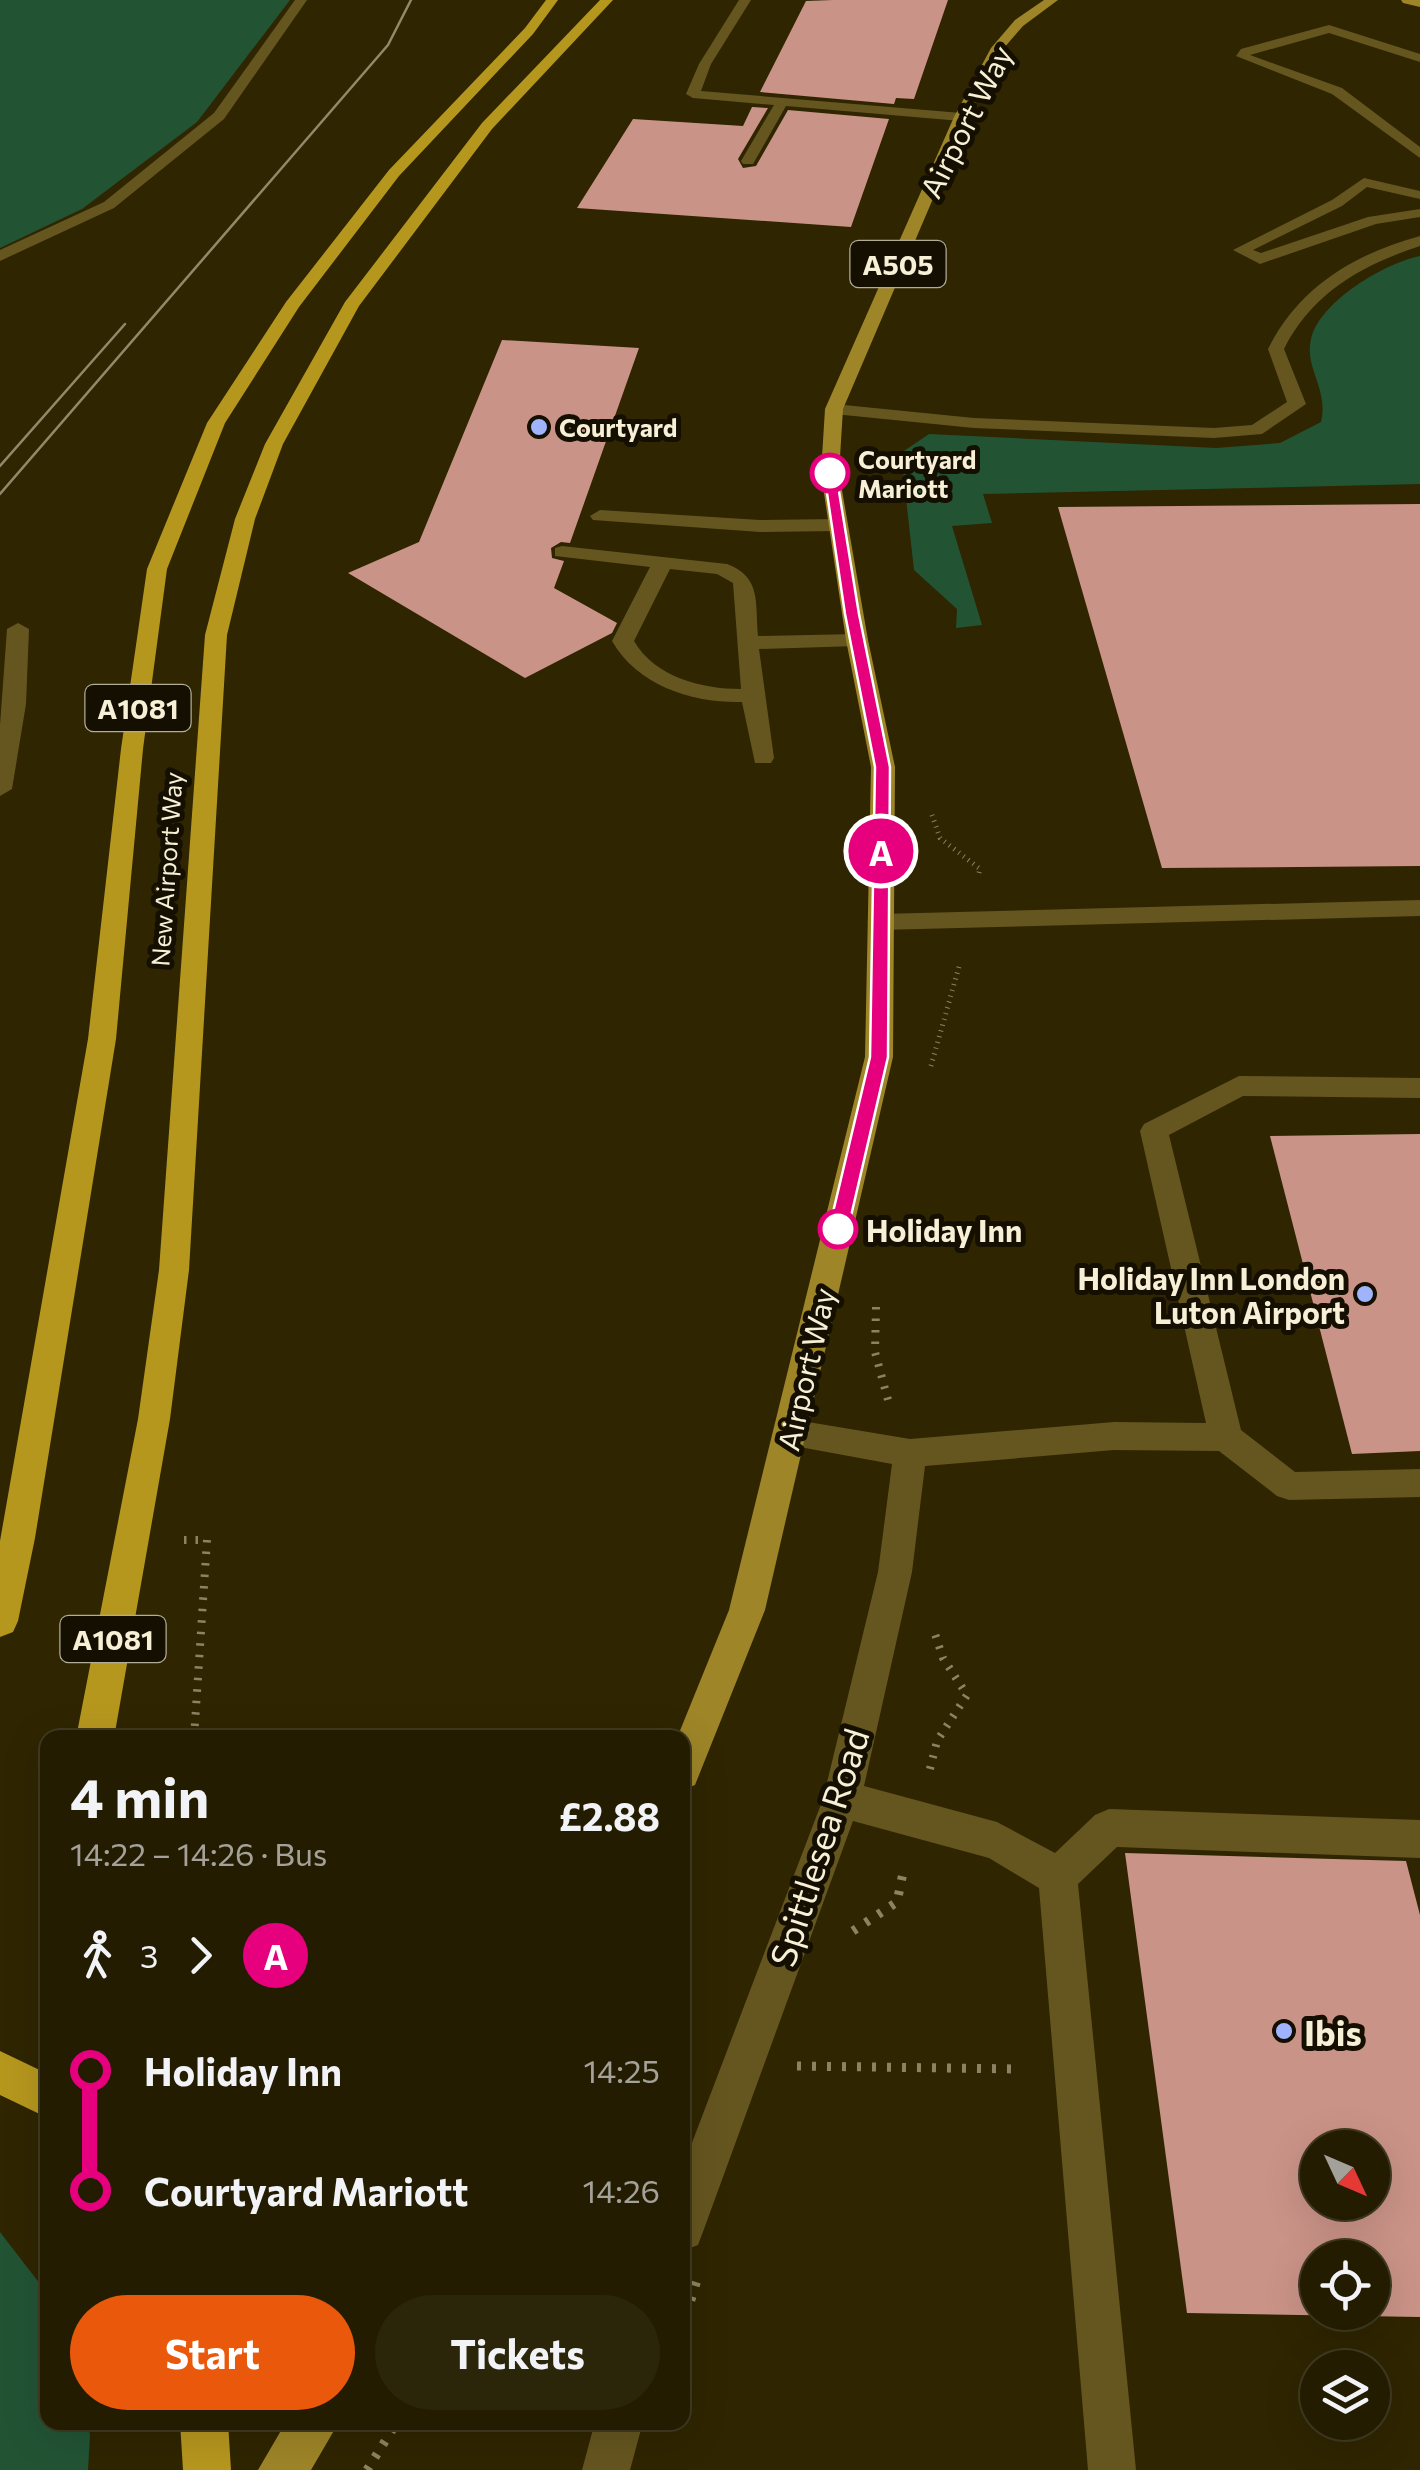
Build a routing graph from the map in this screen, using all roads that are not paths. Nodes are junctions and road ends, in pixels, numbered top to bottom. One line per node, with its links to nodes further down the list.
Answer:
1 (302, 0): 16 (street)
2 (552, 0): 35 (highway, New Airport Way / A1081)
3 (607, 0): 36 (highway, New Airport Way / A1081)
4 (745, 0): 9 (street)
5 (1052, 0): 10 (main road, Airport Way / A505)
6 (1407, 0): 7 (main road)
7 (1420, 4)
8 (1420, 58): 11 (street)
9 (782, 102): 10 (street); 12 (street)
10 (961, 117): 17 (main road, Airport Way / A505)
11 (1420, 154)
12 (748, 161)
13 (1420, 195): 14 (street)
14 (1420, 213)
15 (1420, 242): 17 (street)
16 (0, 256)
17 (834, 408): 19 (main road, Airport Way / A505)
18 (600, 516): 19 (street)
19 (838, 525): 23 (main road, Airport Way / A505)
20 (562, 552): 21 (street)
21 (662, 564): 24 (street); 25 (street)
22 (18, 629): 27 (street)
23 (857, 640): 24 (street); 29 (main road, Airport Way / A505)
24 (747, 643): 25 (street)
25 (752, 695): 26 (street)
26 (763, 758)
27 (0, 789)
28 (1420, 908): 29 (street)
29 (880, 922): 31 (main road, Airport Way / A505)
30 (1420, 1088): 32 (street)
31 (790, 1433): 33 (street); 37 (main road, Airport Way / A505)
32 (1226, 1437): 33 (street); 34 (street)
33 (910, 1453): 38 (street, Spittlesea Road)
34 (1420, 1483)
35 (0, 1620)
36 (96, 1730)
37 (690, 1752)
38 (842, 1798): 40 (street); 43 (street, Spittlesea Road)
39 (1420, 1839): 40 (street)
40 (1058, 1877): 50 (street)
41 (0, 2072): 42 (highway)
42 (40, 2093)
43 (690, 2207)
44 (204, 2430): 47 (highway)
45 (310, 2430): 48 (main road)
46 (617, 2430): 49 (street)
47 (206, 2470)
48 (282, 2470)
49 (606, 2470)
50 (1112, 2470)

